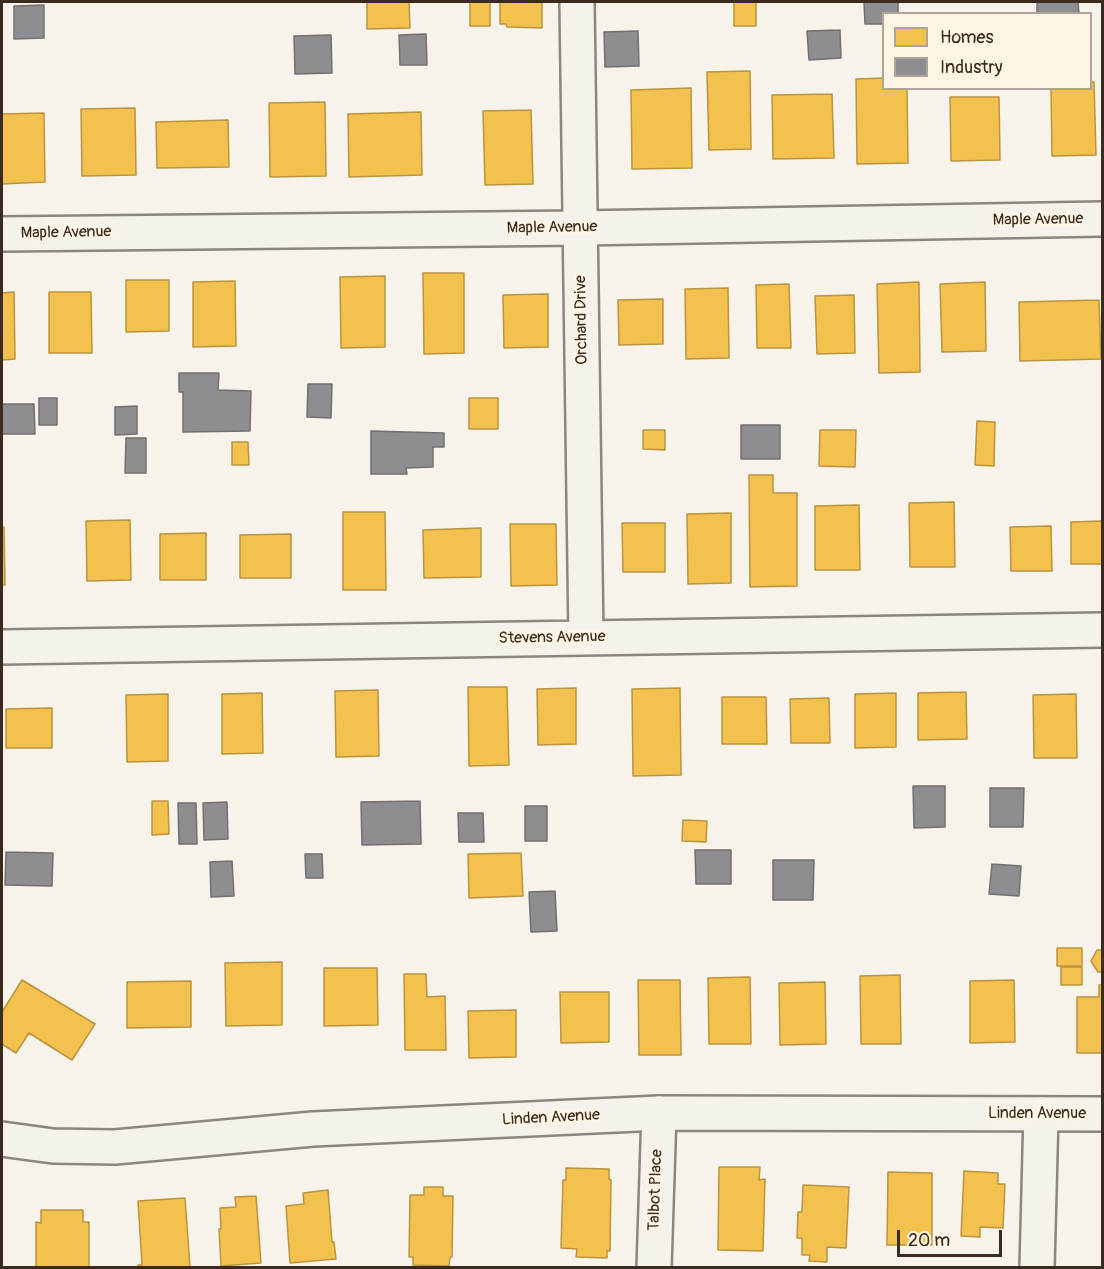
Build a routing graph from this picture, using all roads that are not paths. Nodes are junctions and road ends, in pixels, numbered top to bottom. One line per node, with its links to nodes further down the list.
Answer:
1 (577, 2): 3 (street, Orchard Drive)
2 (1102, 219): 3 (street, Maple Avenue)
3 (580, 228): 4 (street, Maple Avenue); 6 (street, Orchard Drive)
4 (2, 234)
5 (1102, 630): 6 (street, Stevens Avenue)
6 (586, 638): 7 (street, Stevens Avenue)
7 (2, 647)
8 (659, 1113): 9 (street, Linden Avenue); 11 (street, Linden Avenue); 12 (street, Talbot Place)
9 (1041, 1114): 10 (street, Linden Avenue); 13 (street)
10 (1102, 1114)
11 (2, 1139)
12 (654, 1268)
13 (1037, 1268)

